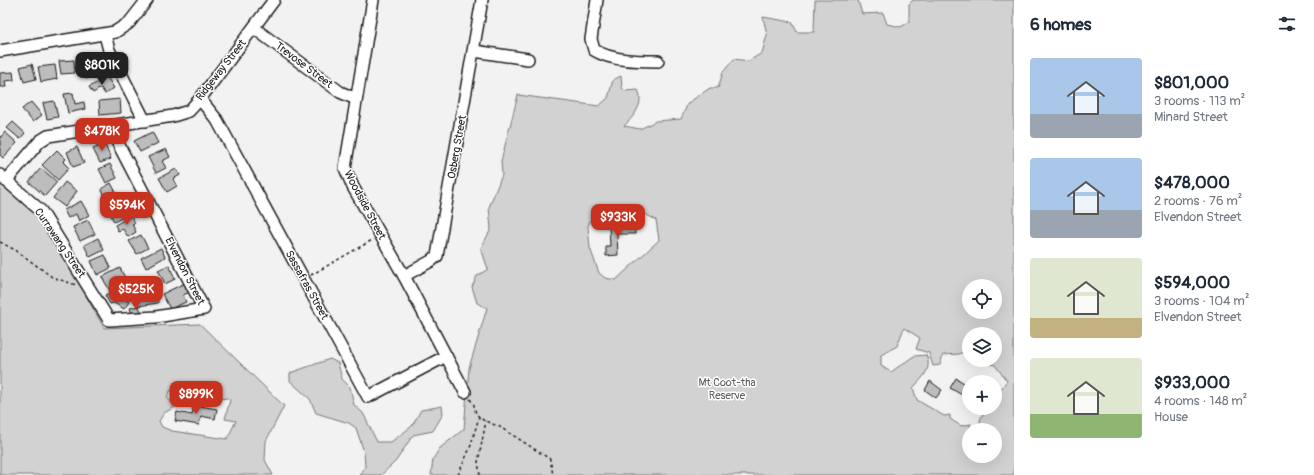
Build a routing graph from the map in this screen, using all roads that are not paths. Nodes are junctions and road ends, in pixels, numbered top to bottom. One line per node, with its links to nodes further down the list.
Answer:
1 (147, 0): 7 (street)
2 (274, 0): 6 (street, Ridgeway Street)
3 (373, 0): 13 (street, Woodside Street)
4 (482, 0): 8 (street, Osberg Street)
5 (597, 0): 11 (street)
6 (254, 28): 12 (street, Ridgeway Street); 13 (street, Trevose Street)
7 (105, 35): 9 (street); 14 (street)
8 (474, 50): 10 (street); 17 (street, Osberg Street)
9 (0, 51)
10 (528, 59)
11 (658, 61)
12 (200, 99): 14 (street, Ridgeway Street); 19 (street, Sassafras Street)
13 (356, 99): 17 (street, Woodside Street)
14 (145, 121): 15 (street, Ridgeway Street)
15 (109, 126): 16 (street, Ridgeway Street); 18 (street, Elvendon Street)
16 (3, 178): 18 (street, Currawang Street)
17 (404, 276): 19 (street, Woodside Street)
18 (204, 309)
19 (446, 356): 20 (street, Woodside Street)
20 (465, 392)

